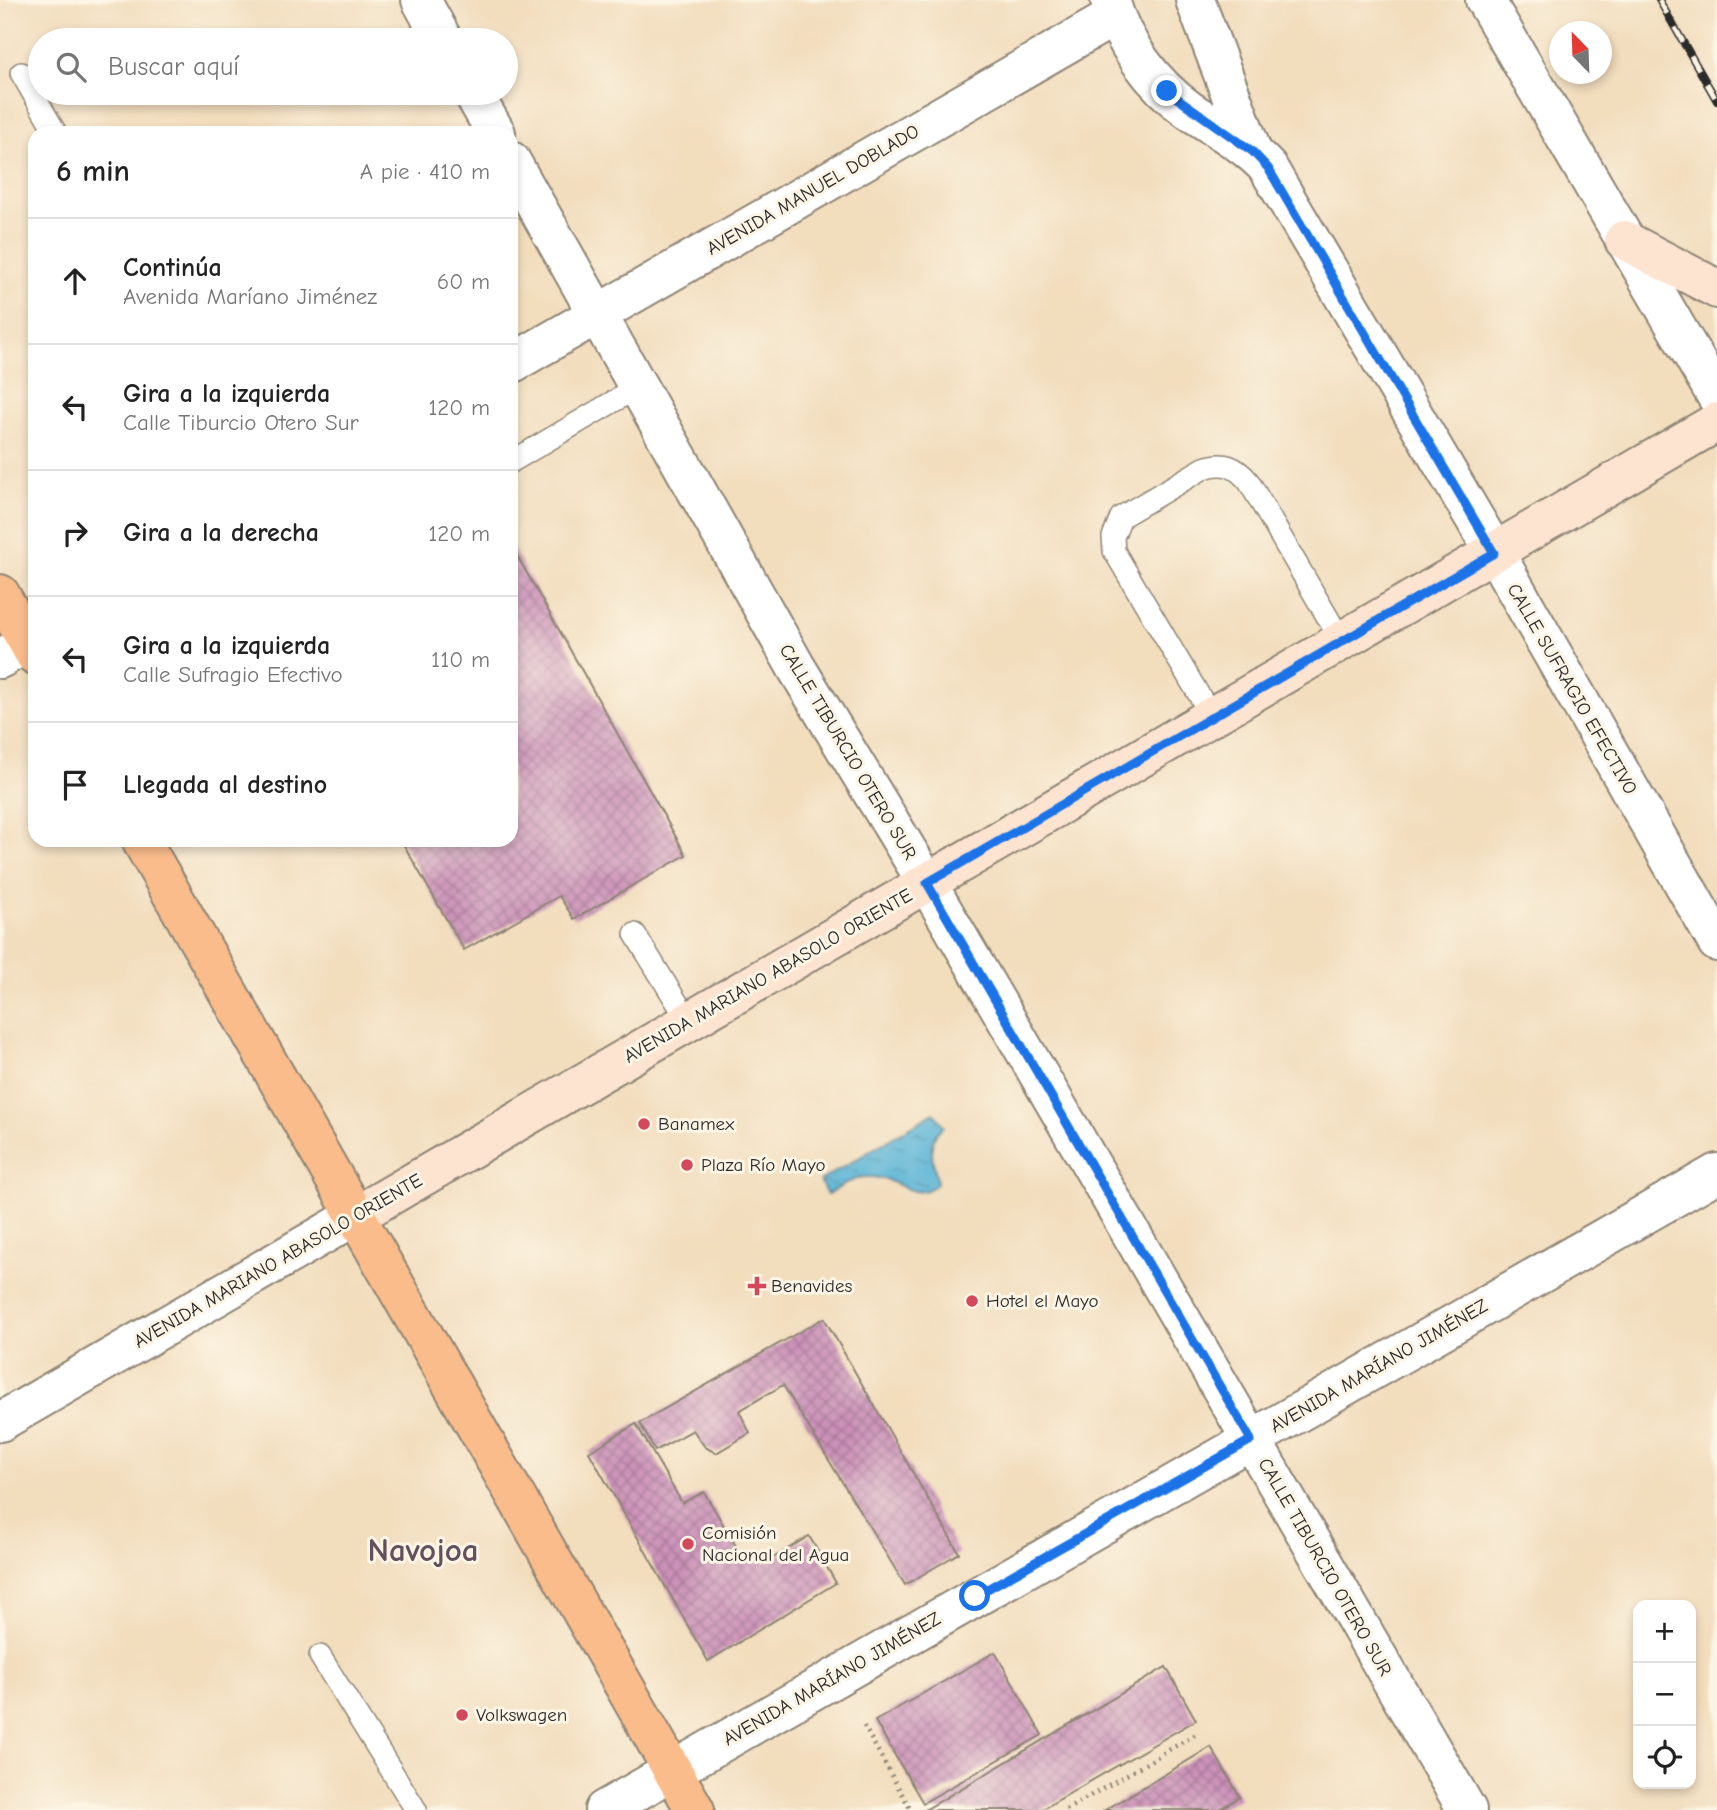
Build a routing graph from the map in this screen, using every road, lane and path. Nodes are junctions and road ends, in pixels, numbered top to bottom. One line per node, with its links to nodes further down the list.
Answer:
1 (421, 0): 5 (street)
2 (1195, 0): 12 (street, CALLE SUFRAGIO EFECTIVO)
3 (1485, 0): 14 (street)
4 (1113, 8): 12 (street, CALLE SUFRAGIO EFECTIVO); 16 (street, AVENIDA MANUEL DOBLADO)
5 (436, 28)
6 (21, 73): 7 (lane)
7 (28, 85)
8 (40, 105): 10 (lane)
9 (480, 105): 11 (street)
10 (52, 126)
11 (491, 126)
12 (1252, 151): 22 (street, CALLE SUFRAGIO EFECTIVO)
13 (518, 173): 16 (street, CALLE TIBURCIO OTERO SUR)
14 (1625, 240): 15 (main road); 19 (street)
15 (1717, 289)
16 (597, 314): 17 (street, AVENIDA MANUEL DOBLADO); 18 (street, CALLE TIBURCIO OTERO SUR)
17 (518, 360)
18 (638, 387): 21 (lane); 28 (street, CALLE TIBURCIO OTERO SUR)
19 (1717, 397)
20 (1717, 422): 22 (main road, AVENIDA MARIANO ABASOLO ORIENTE)
21 (518, 458)
22 (1494, 553): 24 (main road, AVENIDA MARIANO ABASOLO ORIENTE); 30 (street, CALLE SUFRAGIO EFECTIVO)
23 (0, 594): 25 (highway)
24 (1342, 642): 26 (main road, AVENIDA MARIANO ABASOLO ORIENTE); 26 (lane)
25 (24, 649)
26 (1212, 717): 28 (main road, AVENIDA MARIANO ABASOLO ORIENTE)
27 (145, 847): 33 (highway)
28 (927, 883): 31 (main road, AVENIDA MARIANO ABASOLO ORIENTE); 35 (street, CALLE TIBURCIO OTERO SUR)
29 (635, 934): 31 (lane)
30 (1717, 942)
31 (689, 1022): 33 (main road, AVENIDA MARIANO ABASOLO ORIENTE)
32 (1717, 1173): 35 (street, AVENIDA MARÍANO JIMÉNEZ)
33 (356, 1215): 34 (street, AVENIDA MARIANO ABASOLO ORIENTE); 39 (highway)
34 (0, 1422)
35 (1251, 1440): 39 (street, AVENIDA MARÍANO JIMÉNEZ); 45 (street, CALLE TIBURCIO OTERO SUR)
36 (320, 1656): 40 (lane)
37 (864, 1726): 43 (path)
38 (1198, 1733): 44 (path)
39 (673, 1771): 41 (street, AVENIDA MARÍANO JIMÉNEZ); 42 (highway)
40 (416, 1810)
41 (604, 1810)
42 (695, 1810)
43 (911, 1810)
44 (1066, 1810)
45 (1467, 1810)

